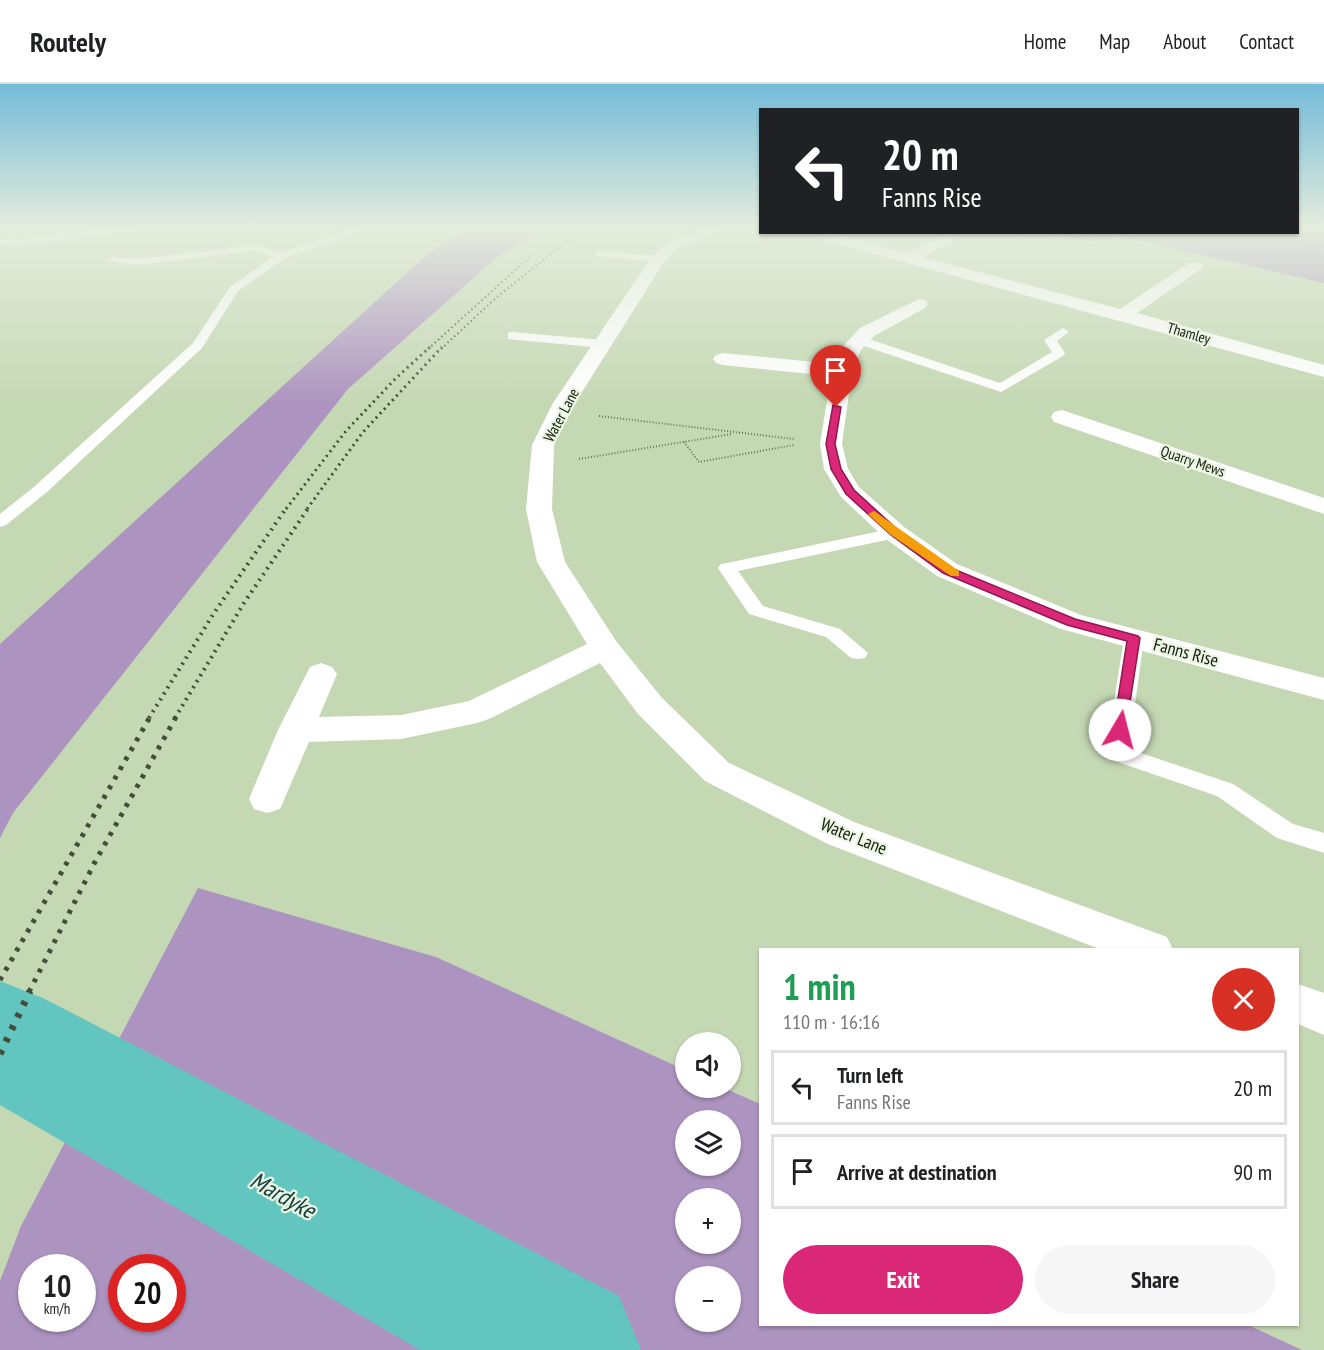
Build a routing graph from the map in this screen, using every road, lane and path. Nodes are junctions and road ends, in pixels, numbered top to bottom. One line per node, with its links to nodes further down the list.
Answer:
1 (241, 285): 21 (lane)
2 (641, 285): 10 (street, Water Lane)
3 (1010, 285): 6 (street, Thamley)
4 (1168, 285): 6 (street)
5 (919, 304): 9 (street, Fanns Rise)
6 (1123, 315): 13 (street, Thamley)
7 (1063, 332): 9 (lane)
8 (512, 336): 10 (lane)
9 (859, 340): 12 (street, Fanns Rise)
10 (603, 344): 14 (street, Water Lane)
11 (723, 359): 12 (street)
12 (842, 370): 18 (street, Fanns Rise)
13 (1324, 372)
14 (560, 412): 16 (path); 19 (street, Water Lane)
15 (1062, 417): 20 (street, Quarry Mews)
16 (738, 433): 17 (path); 18 (path)
17 (684, 442): 18 (path); 19 (path)
18 (821, 443): 22 (street, Fanns Rise)
19 (542, 465): 24 (street, Water Lane)
20 (1324, 506)
21 (0, 522)
22 (895, 533): 23 (street, Fanns Rise); 25 (lane)
23 (1134, 638): 27 (street, Fanns Rise); 30 (lane)
24 (605, 648): 28 (street); 31 (street, Water Lane)
25 (858, 653)
26 (321, 674): 28 (street)
27 (1324, 689)
28 (295, 730): 29 (street)
29 (267, 799)
30 (1324, 843)
31 (1147, 948)
32 (1299, 1004): 33 (street)
33 (1324, 1014)

